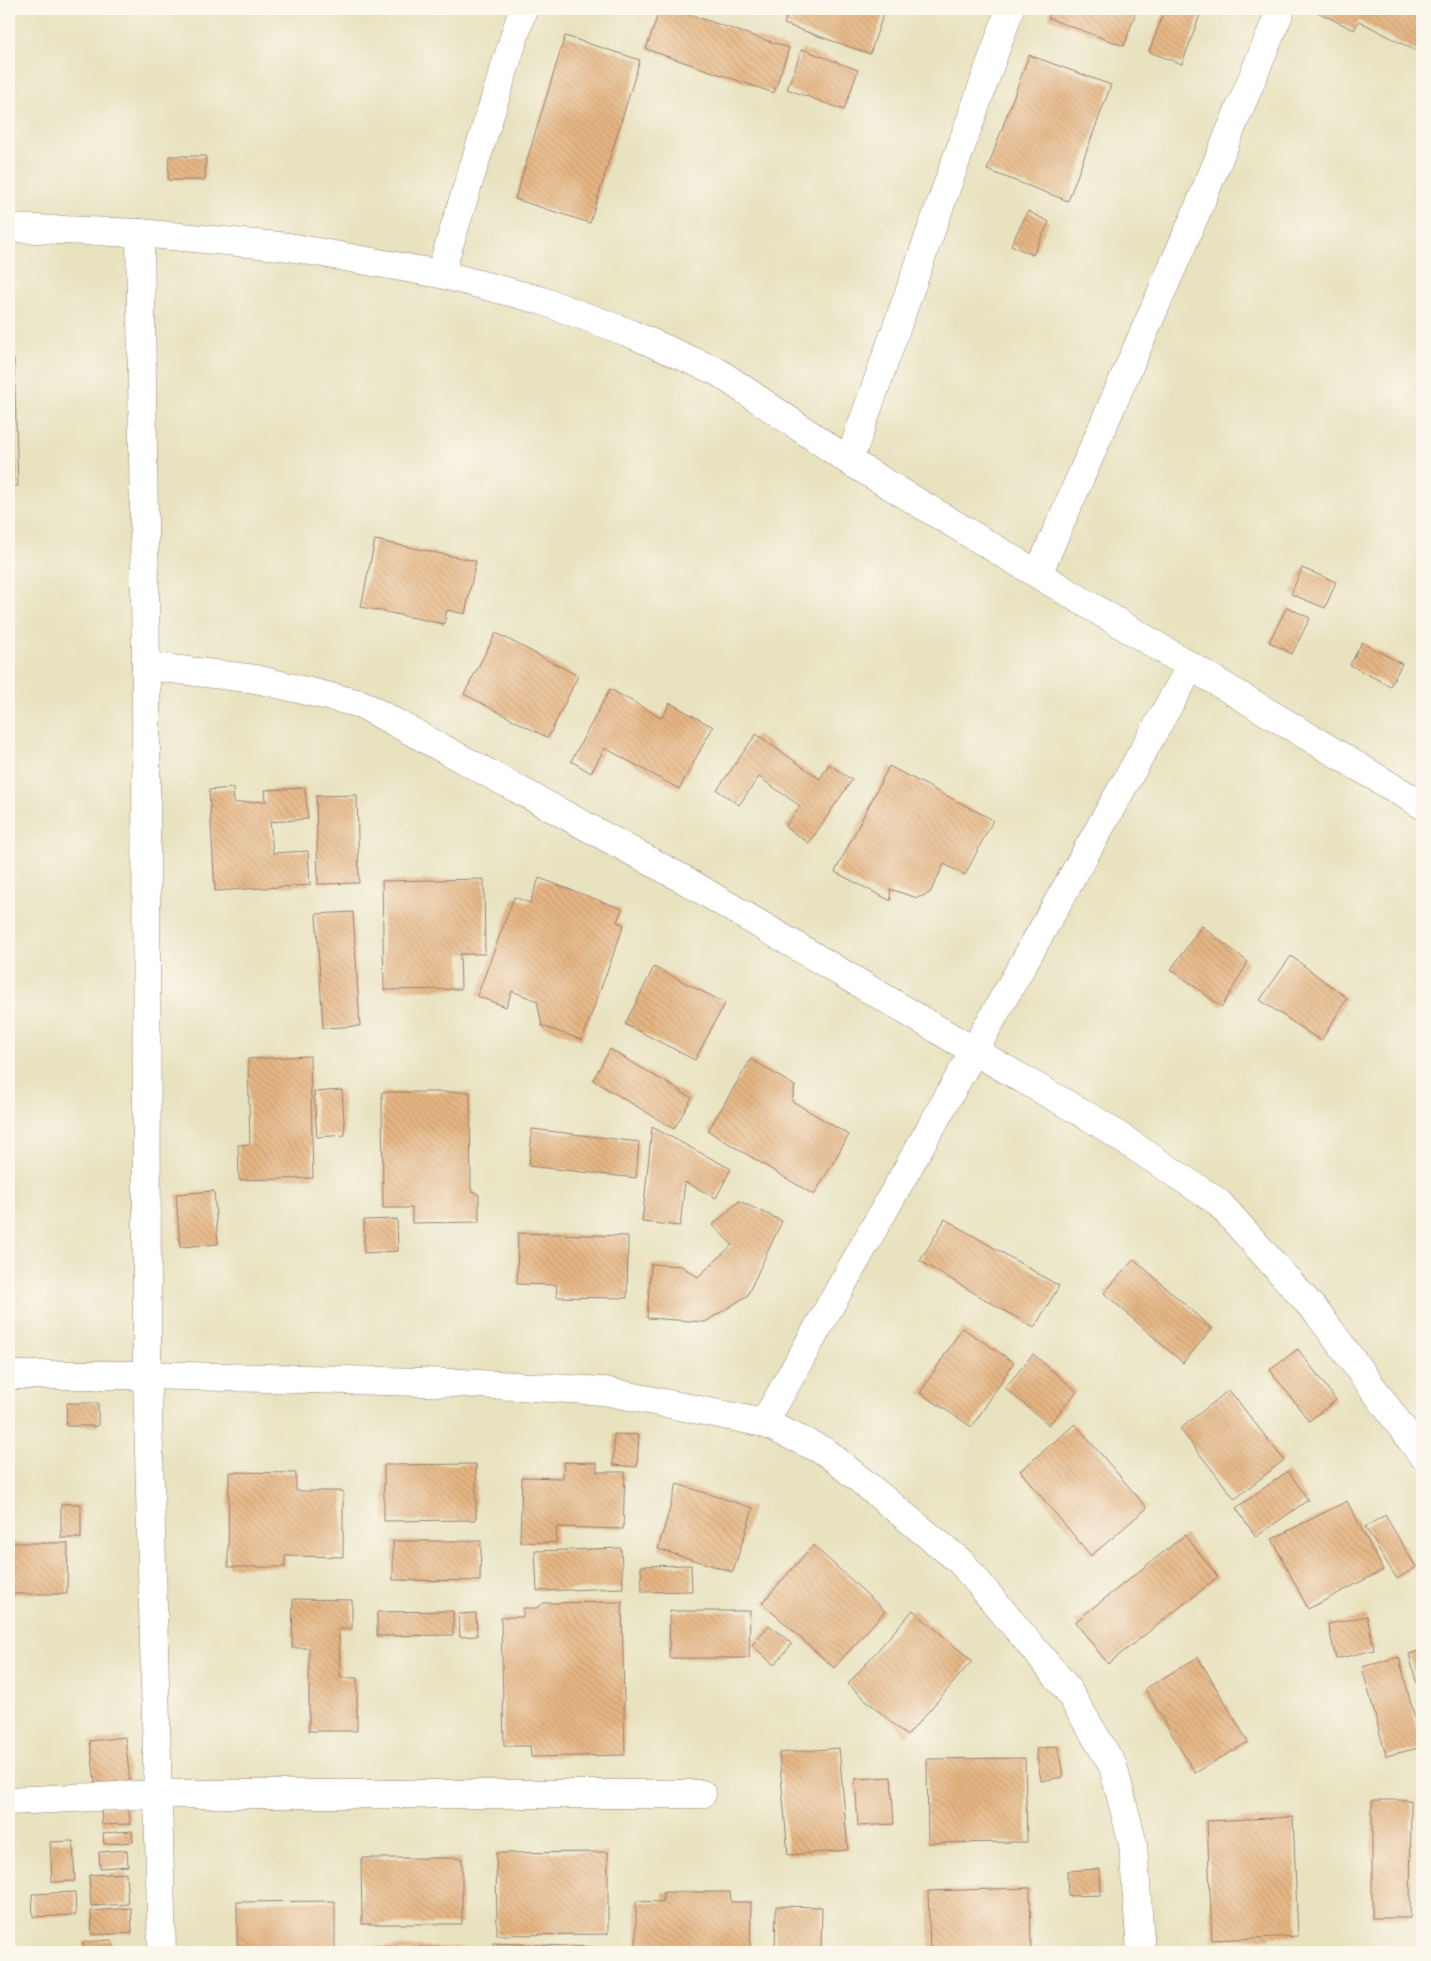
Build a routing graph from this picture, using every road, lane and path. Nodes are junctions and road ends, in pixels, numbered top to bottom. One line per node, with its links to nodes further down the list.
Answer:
1 (523, 9): 6 (street)
2 (1010, 9): 7 (street)
3 (1280, 9): 8 (street)
4 (9, 228): 5 (street)
5 (140, 233): 6 (street); 9 (street)
6 (440, 274): 7 (street)
7 (849, 461): 8 (street)
8 (1038, 574): 10 (street)
9 (146, 666): 12 (street); 14 (street)
10 (1191, 666): 11 (street); 12 (street)
11 (1422, 805)
12 (974, 1052): 15 (street); 16 (street)
13 (9, 1374): 14 (street)
14 (147, 1375): 15 (street); 17 (street)
15 (764, 1423): 21 (street)
16 (1422, 1455)
17 (159, 1794): 18 (street); 19 (street); 20 (street)
18 (702, 1794)
19 (9, 1801)
20 (162, 1952)
21 (1141, 1952)

